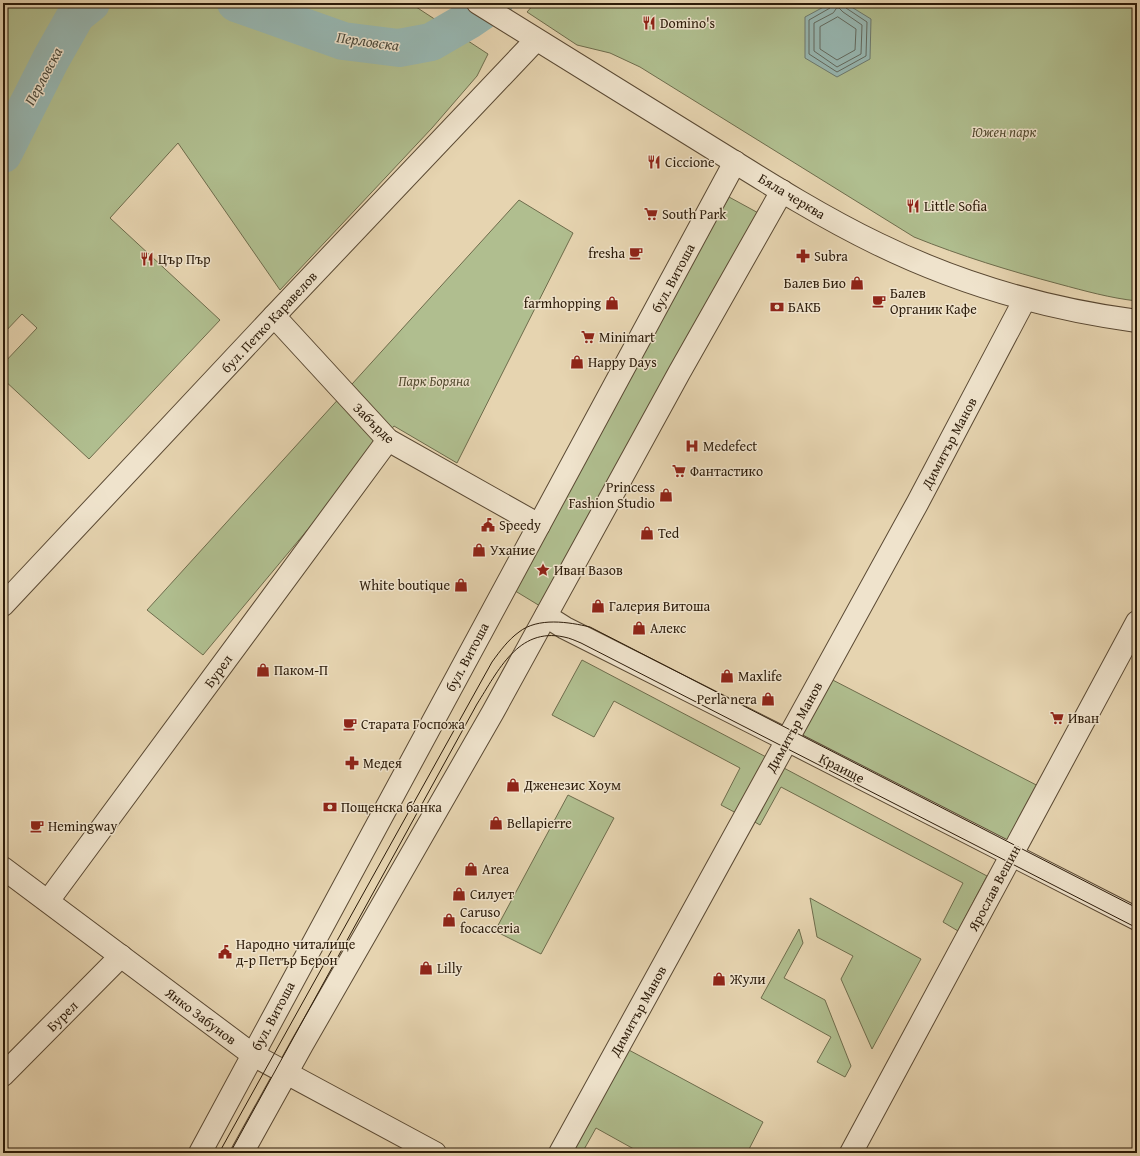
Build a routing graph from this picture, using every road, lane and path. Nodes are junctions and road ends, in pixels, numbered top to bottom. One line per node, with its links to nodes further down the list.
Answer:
1 (478, 3): 2 (street, Бяла черква)
2 (536, 40): 3 (street, Бяла черква); 6 (street, бул. Петко Каравелов)
3 (735, 162): 4 (street, Бяла черква); 9 (street, бул. Витоша)
4 (782, 191): 5 (street, Бяла черква); 11 (street)
5 (1025, 299): 7 (street, Бяла черква); 13 (street, Димитър Манов)
6 (274, 316): 8 (street, Забърде); 10 (street, бул. Петко Каравелов)
7 (1137, 320)
8 (388, 440): 9 (street, Забърде); 16 (street, Бурел)
9 (539, 525): 19 (street, бул. Витоша)
10 (3, 605)
11 (546, 616): 13 (street, Краище); 20 (street)
12 (1137, 622): 14 (street, Ярослав Вешин)
13 (787, 740): 14 (street, Краище); 25 (street, Димитър Манов)
14 (1012, 855): 17 (street, Краище); 26 (street, Ярослав Вешин)
15 (3, 868): 16 (street, Янко Забунов)
16 (48, 901): 18 (street, Янко Забунов)
17 (1137, 919)
18 (122, 956): 19 (street, Янко Забунов); 21 (street, Бурел)
19 (253, 1055): 20 (street, Янко Забунов); 22 (street, бул. Витоша)
20 (287, 1073): 23 (street); 24 (street, Янко Забунов)
21 (3, 1075)
22 (200, 1153)
23 (242, 1153)
24 (435, 1153)
25 (560, 1153)
26 (851, 1153)

